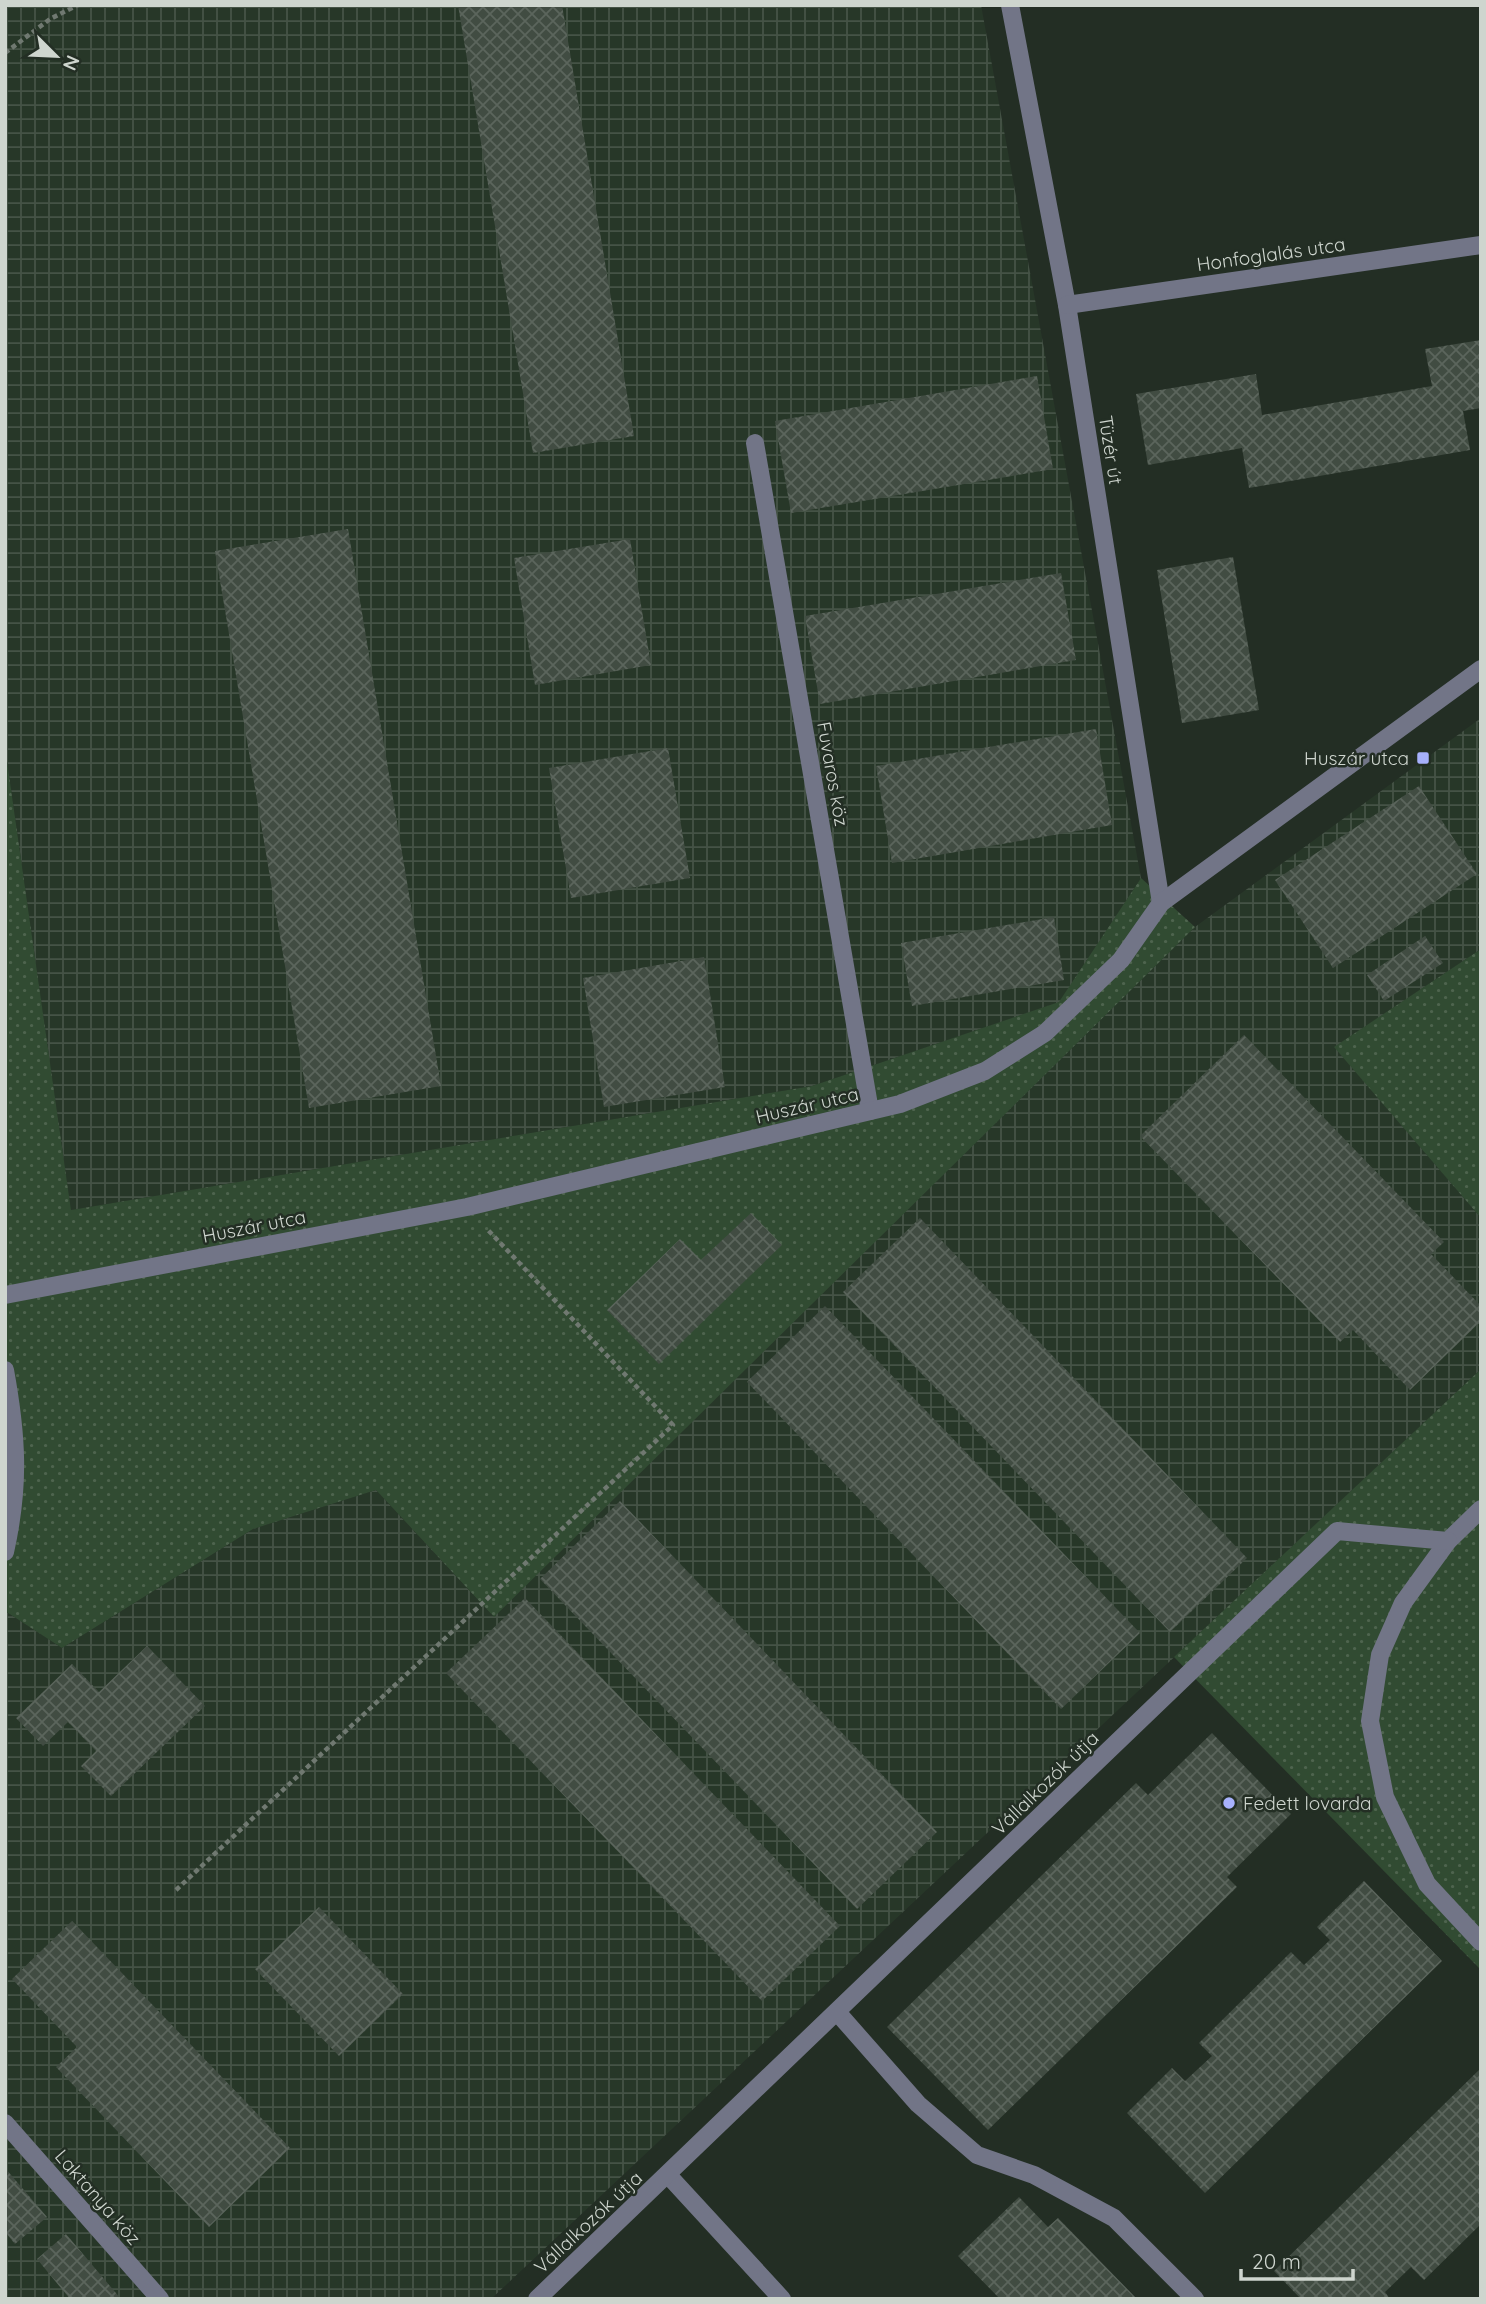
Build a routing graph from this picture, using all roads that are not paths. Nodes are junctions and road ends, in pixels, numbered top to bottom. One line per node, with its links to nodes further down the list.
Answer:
1 (1010, 5): 3 (street, Tüzér út)
2 (1481, 245): 3 (street, Honfoglalás utca)
3 (1067, 305): 6 (street, Tüzér út)
4 (755, 443): 7 (street, Fuvaros köz)
5 (1481, 669): 6 (street, Huszár utca)
6 (1161, 903): 7 (street, Huszár utca)
7 (870, 1111): 8 (street, Huszár utca)
8 (5, 1295)
9 (5, 1370): 12 (street)
10 (1481, 1509): 11 (street)
11 (1448, 1541): 13 (street); 14 (street, Vállalkozók útja)
12 (5, 1552)
13 (1481, 1942)
14 (837, 2012): 16 (street, Vállalkozók útja); 20 (street)
15 (5, 2123): 17 (street, Laktanya köz)
16 (668, 2175): 18 (street, Vállalkozók útja); 19 (street, Vállalkozók útja)
17 (160, 2299)
18 (537, 2299)
19 (782, 2299)
20 (1195, 2299)

